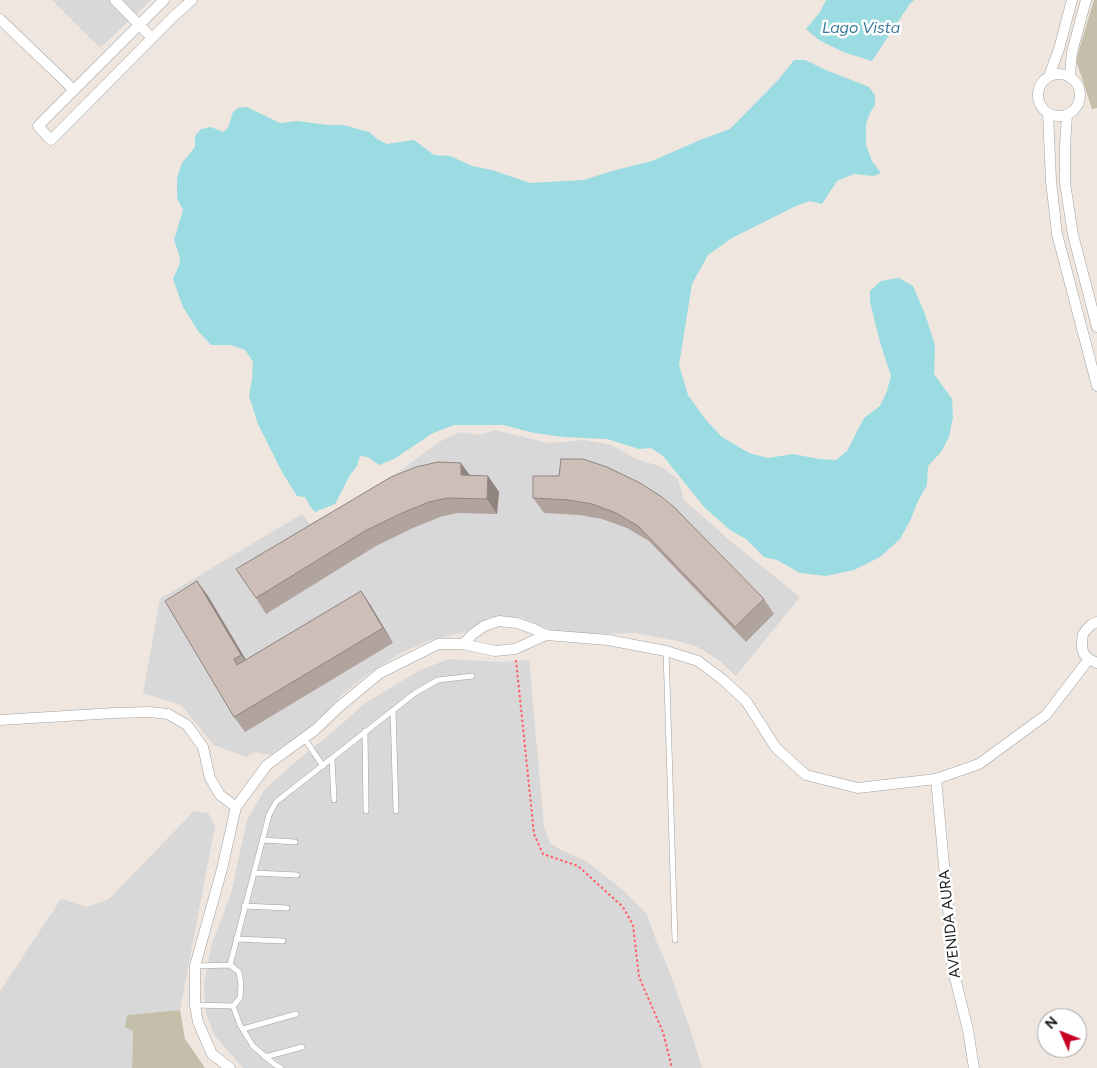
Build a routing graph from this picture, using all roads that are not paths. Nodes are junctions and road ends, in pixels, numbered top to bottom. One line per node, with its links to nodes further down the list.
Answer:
1 (115, 0): 7 (street)
2 (164, 0): 7 (street)
3 (192, 0): 8 (street)
4 (1072, 0): 9 (street)
5 (1086, 0): 10 (street)
6 (0, 19): 11 (street)
7 (139, 25): 8 (street); 11 (street)
8 (152, 38): 11 (street)
9 (1049, 76): 10 (street); 12 (street)
10 (1070, 76): 13 (street)
11 (74, 90)
12 (1048, 113): 13 (street); 15 (street)
13 (1067, 115): 14 (street)
14 (1097, 327)
15 (1097, 386)
16 (1097, 622): 20 (street)
17 (546, 635): 18 (street); 18 (street); 19 (street)
18 (464, 644): 25 (street)
19 (666, 650): 28 (street); 40 (lane)
20 (1093, 661): 28 (street)
21 (472, 676): 22 (lane)
22 (393, 710): 24 (lane); 31 (lane)
23 (0, 720): 30 (street)
24 (365, 731): 26 (lane); 32 (lane)
25 (304, 738): 27 (lane); 30 (street)
26 (332, 759): 27 (lane); 29 (lane)
27 (323, 766): 33 (lane)
28 (936, 779): 52 (street, AVENIDA AURA)
29 (334, 800)
30 (236, 808): 43 (street)
31 (396, 811)
32 (366, 812)
33 (262, 840): 34 (lane); 35 (lane)
34 (295, 842)
35 (254, 873): 36 (lane); 37 (lane)
36 (297, 875)
37 (244, 906): 38 (lane); 39 (lane)
38 (287, 908)
39 (236, 939): 41 (lane); 42 (lane)
40 (675, 940)
41 (283, 941)
42 (230, 965): 43 (lane); 45 (lane)
43 (195, 966): 44 (street)
44 (195, 1005): 45 (lane); 50 (street)
45 (232, 1006): 47 (lane)
46 (296, 1014): 47 (lane)
47 (242, 1029): 49 (lane)
48 (302, 1047): 49 (lane)
49 (265, 1057): 51 (lane)
50 (230, 1068)
51 (281, 1068)
52 (974, 1068)

